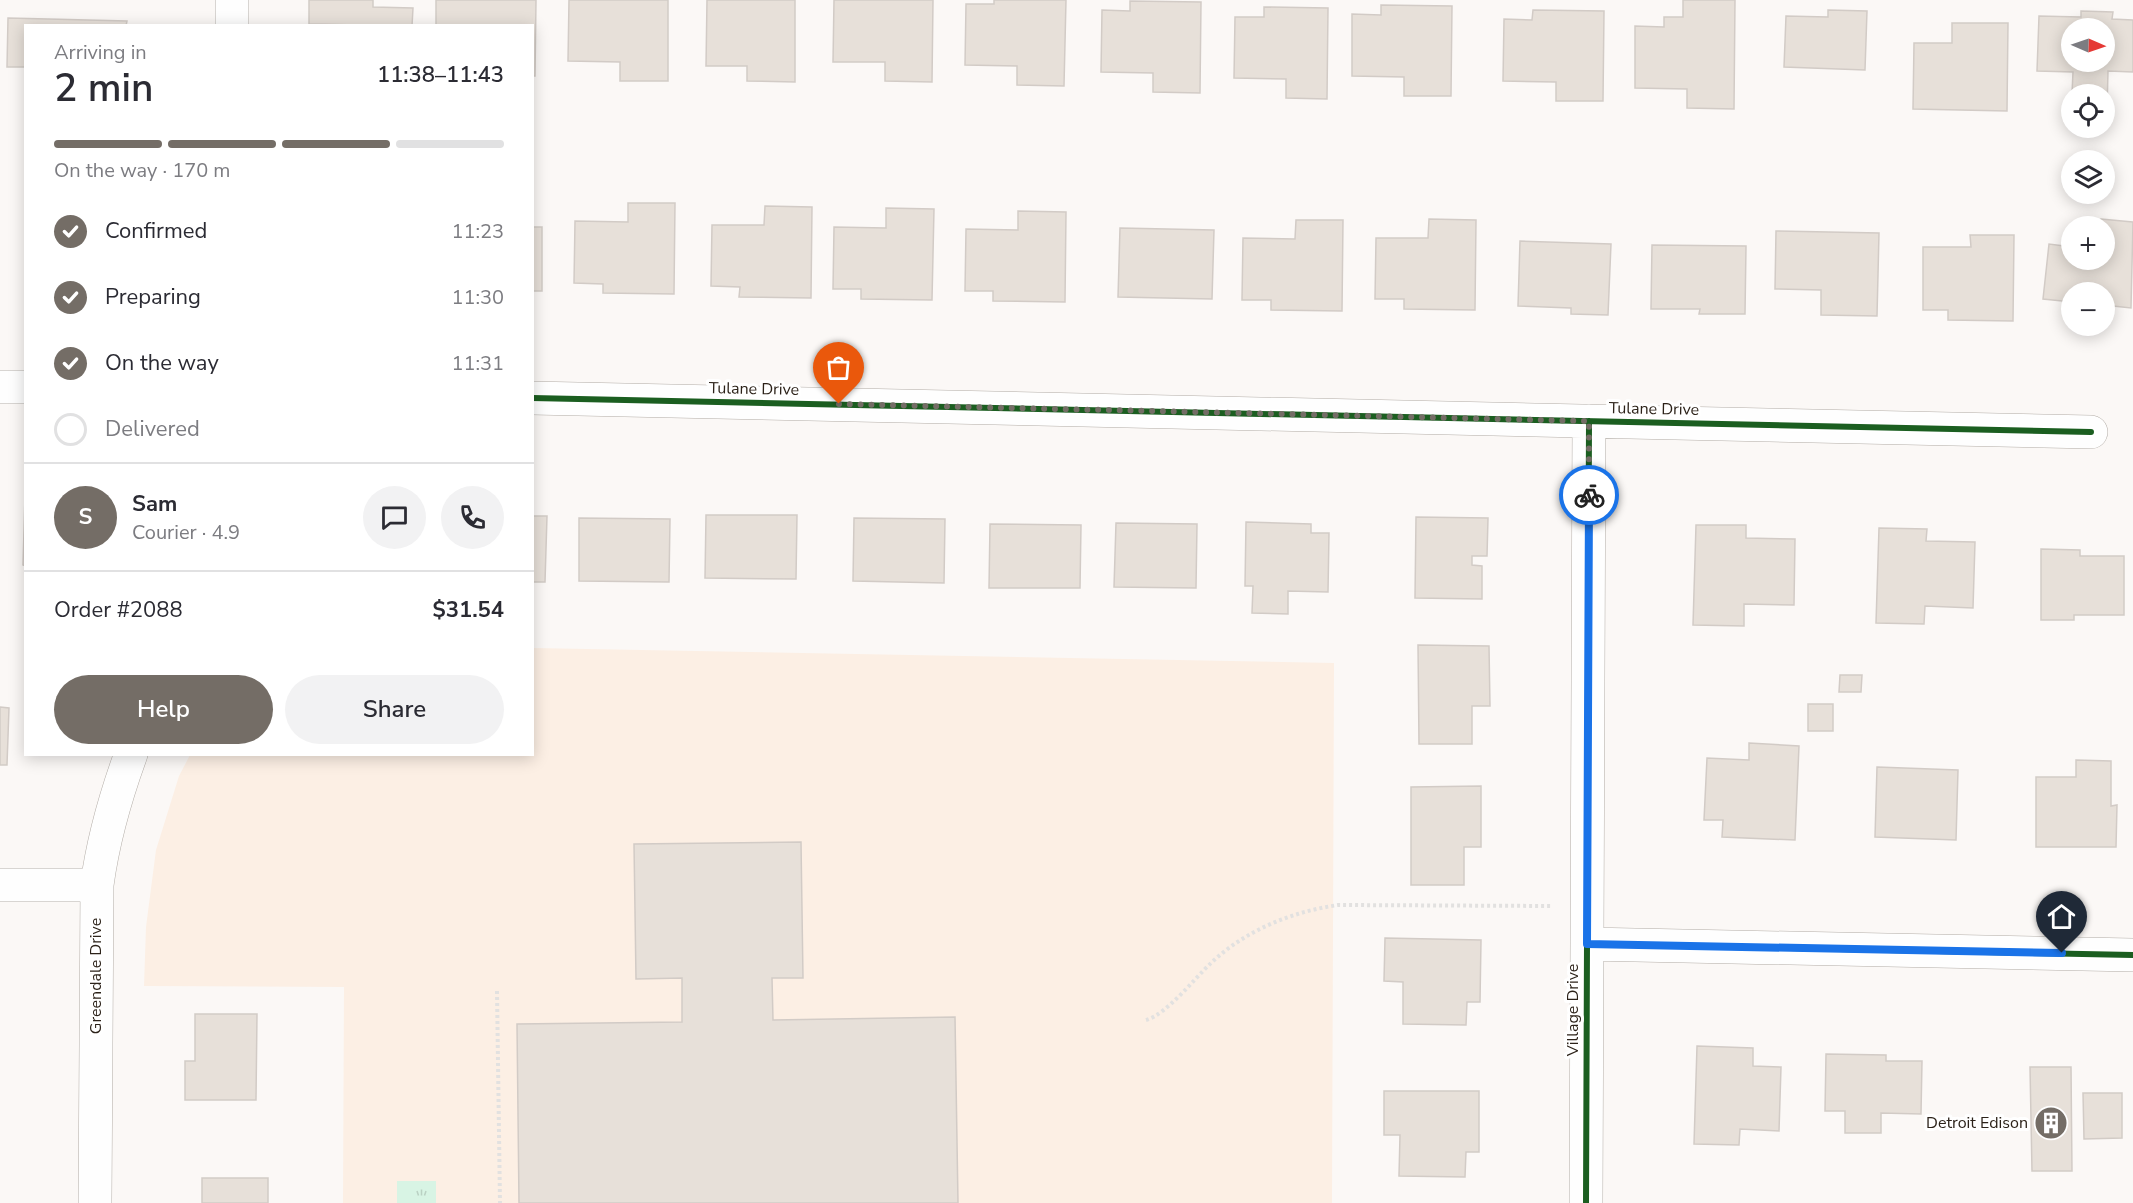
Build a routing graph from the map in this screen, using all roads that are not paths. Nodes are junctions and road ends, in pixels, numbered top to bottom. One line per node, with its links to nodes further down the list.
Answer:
1 (232, 0): 2 (street)
2 (232, 24)
3 (0, 387): 4 (street)
4 (24, 387)
5 (534, 398): 6 (street, Tulane Drive)
6 (1589, 421): 7 (street, Tulane Drive); 11 (street, Village Drive)
7 (2091, 432)
8 (130, 756): 10 (street, Greendale Drive)
9 (0, 885): 10 (street)
10 (97, 885): 13 (street, Greendale Drive)
11 (1587, 944): 12 (street); 14 (street, Village Drive)
12 (2133, 955)
13 (95, 1203)
14 (1586, 1203)

